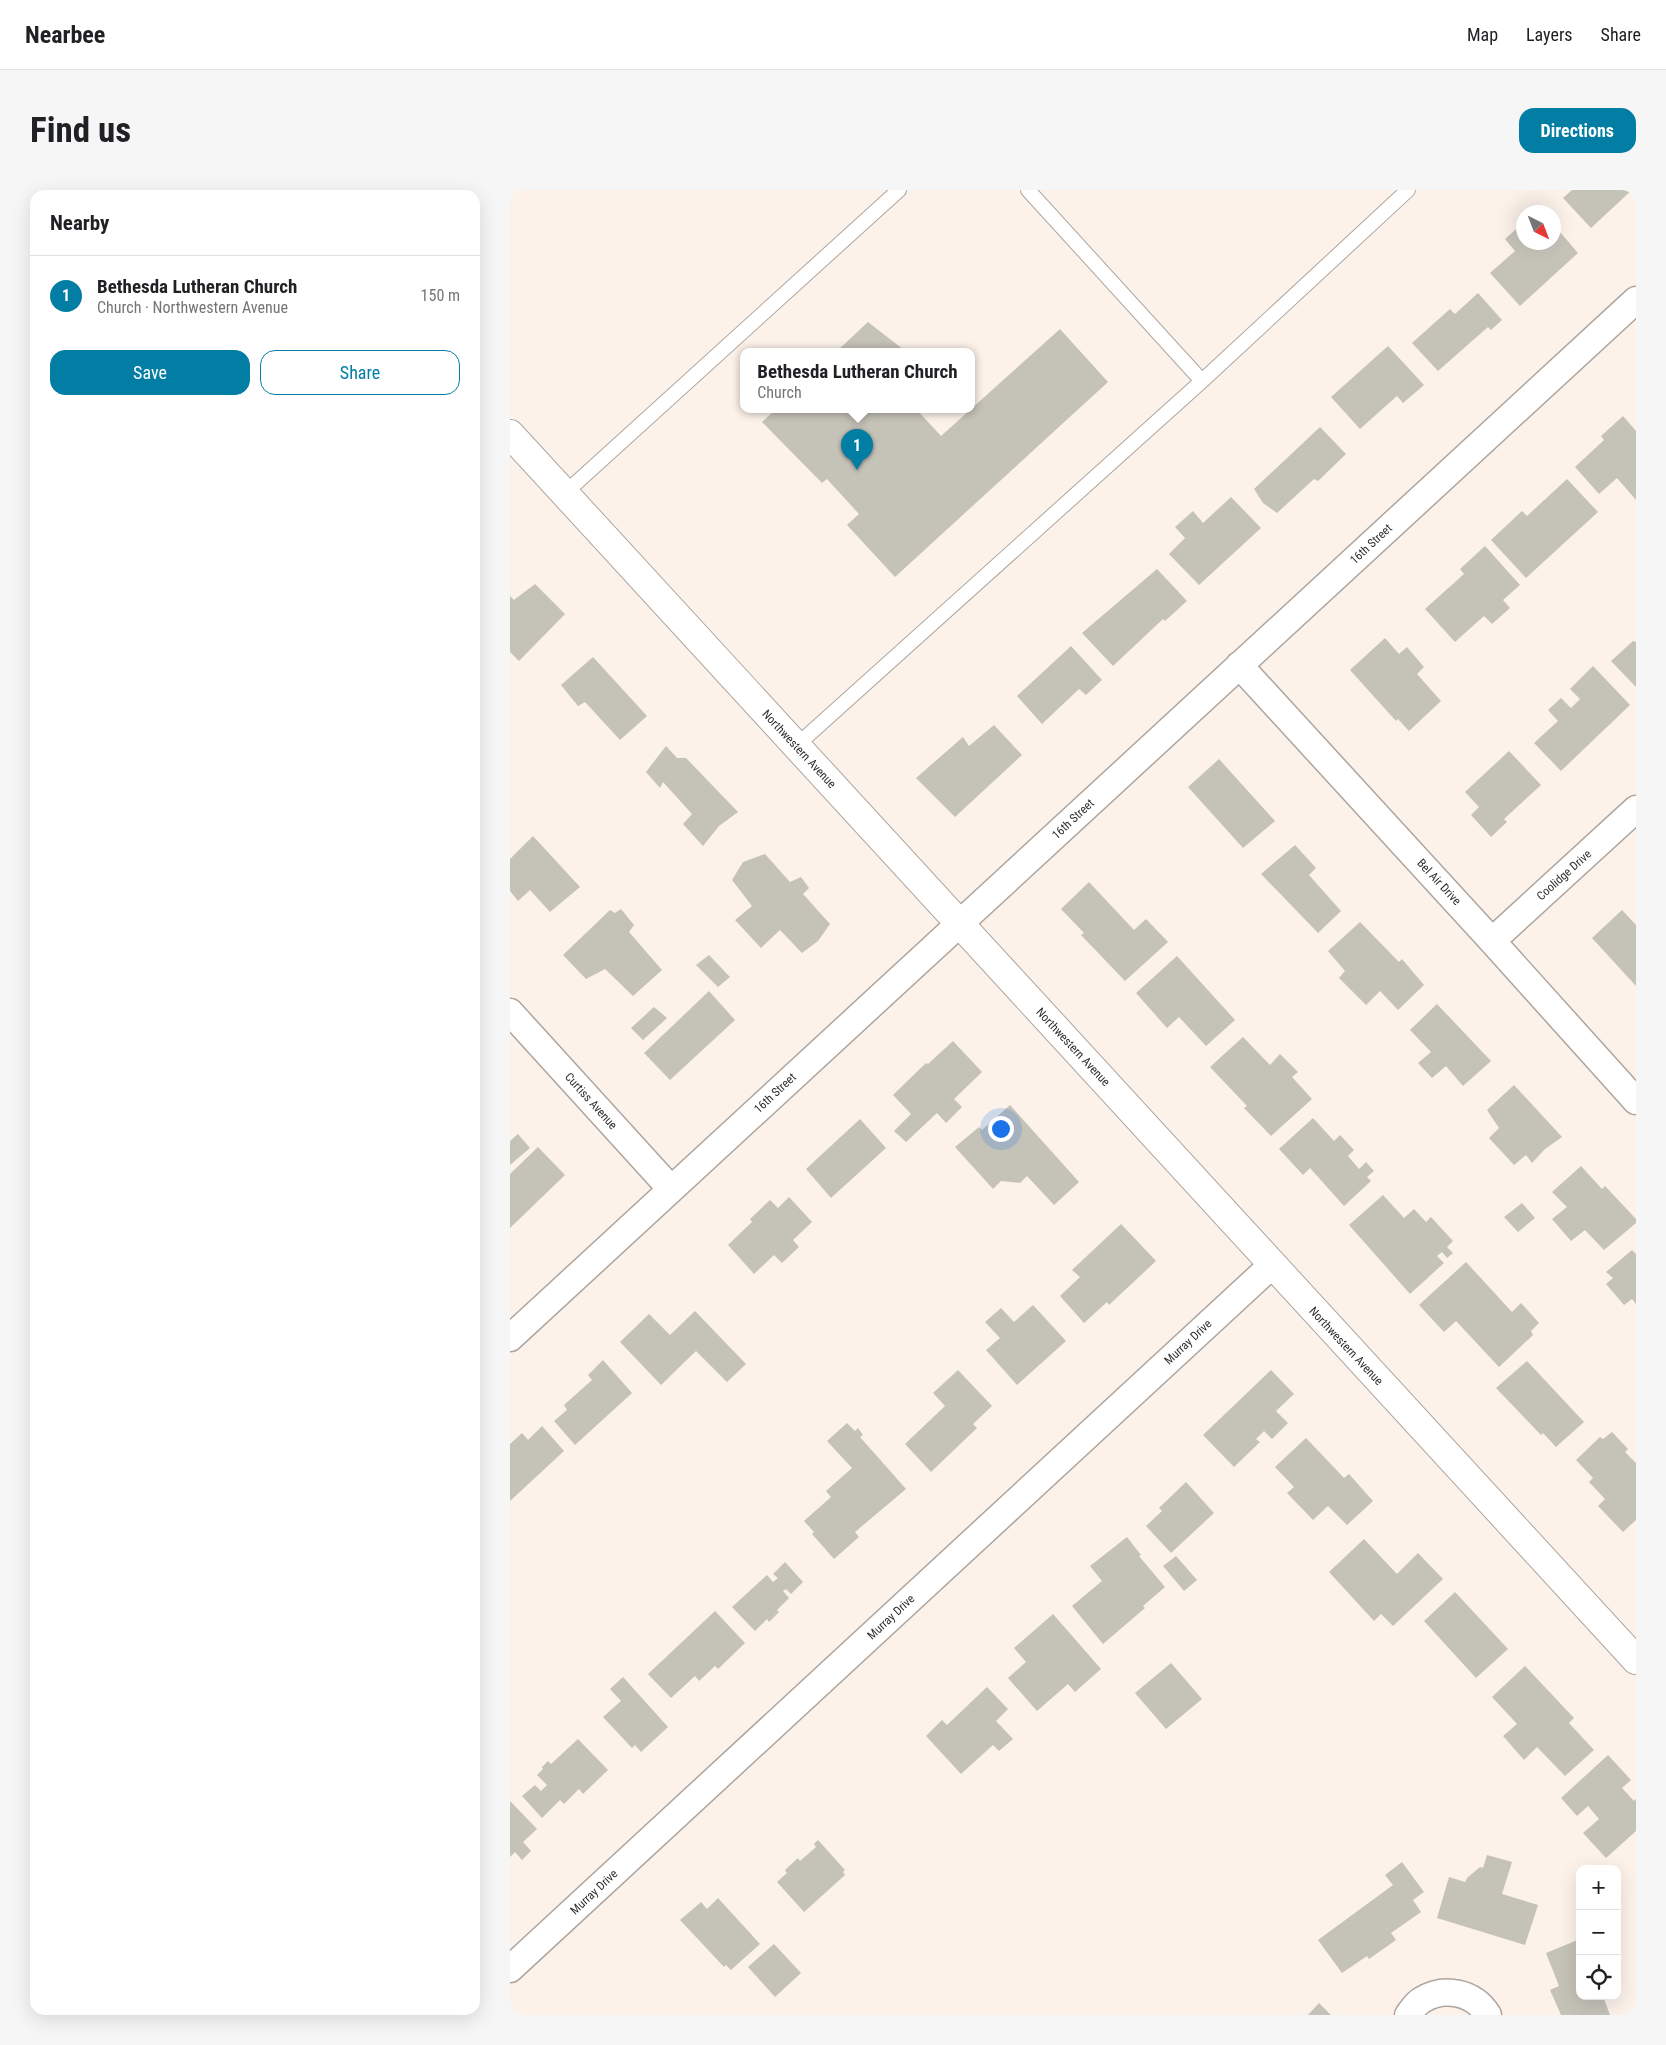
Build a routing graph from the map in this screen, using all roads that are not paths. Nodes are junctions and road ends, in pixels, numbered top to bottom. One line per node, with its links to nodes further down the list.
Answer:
1 (899, 190): 7 (lane)
2 (1028, 190): 5 (lane)
3 (1408, 190): 5 (lane)
4 (1636, 300): 8 (street, 16th Street)
5 (1202, 381): 9 (lane)
6 (510, 434): 7 (street, Northwestern Avenue)
7 (565, 493): 9 (street, Northwestern Avenue)
8 (1240, 665): 11 (street, 16th Street); 12 (street, Bel Air Drive)
9 (796, 746): 11 (street, Northwestern Avenue)
10 (1636, 809): 12 (street, Coolidge Drive)
11 (959, 924): 15 (street, 16th Street); 16 (street, Northwestern Avenue)
12 (1492, 941): 14 (street, Bel Air Drive)
13 (510, 1012): 15 (street, Curtiss Avenue)
14 (1636, 1101)
15 (671, 1189): 17 (street, 16th Street)
16 (1272, 1265): 18 (street, Northwestern Avenue); 19 (street, Murray Drive)
17 (510, 1338)
18 (1636, 1660)
19 (510, 1969)
20 (1408, 2015): 21 (street)
21 (1488, 2015)

